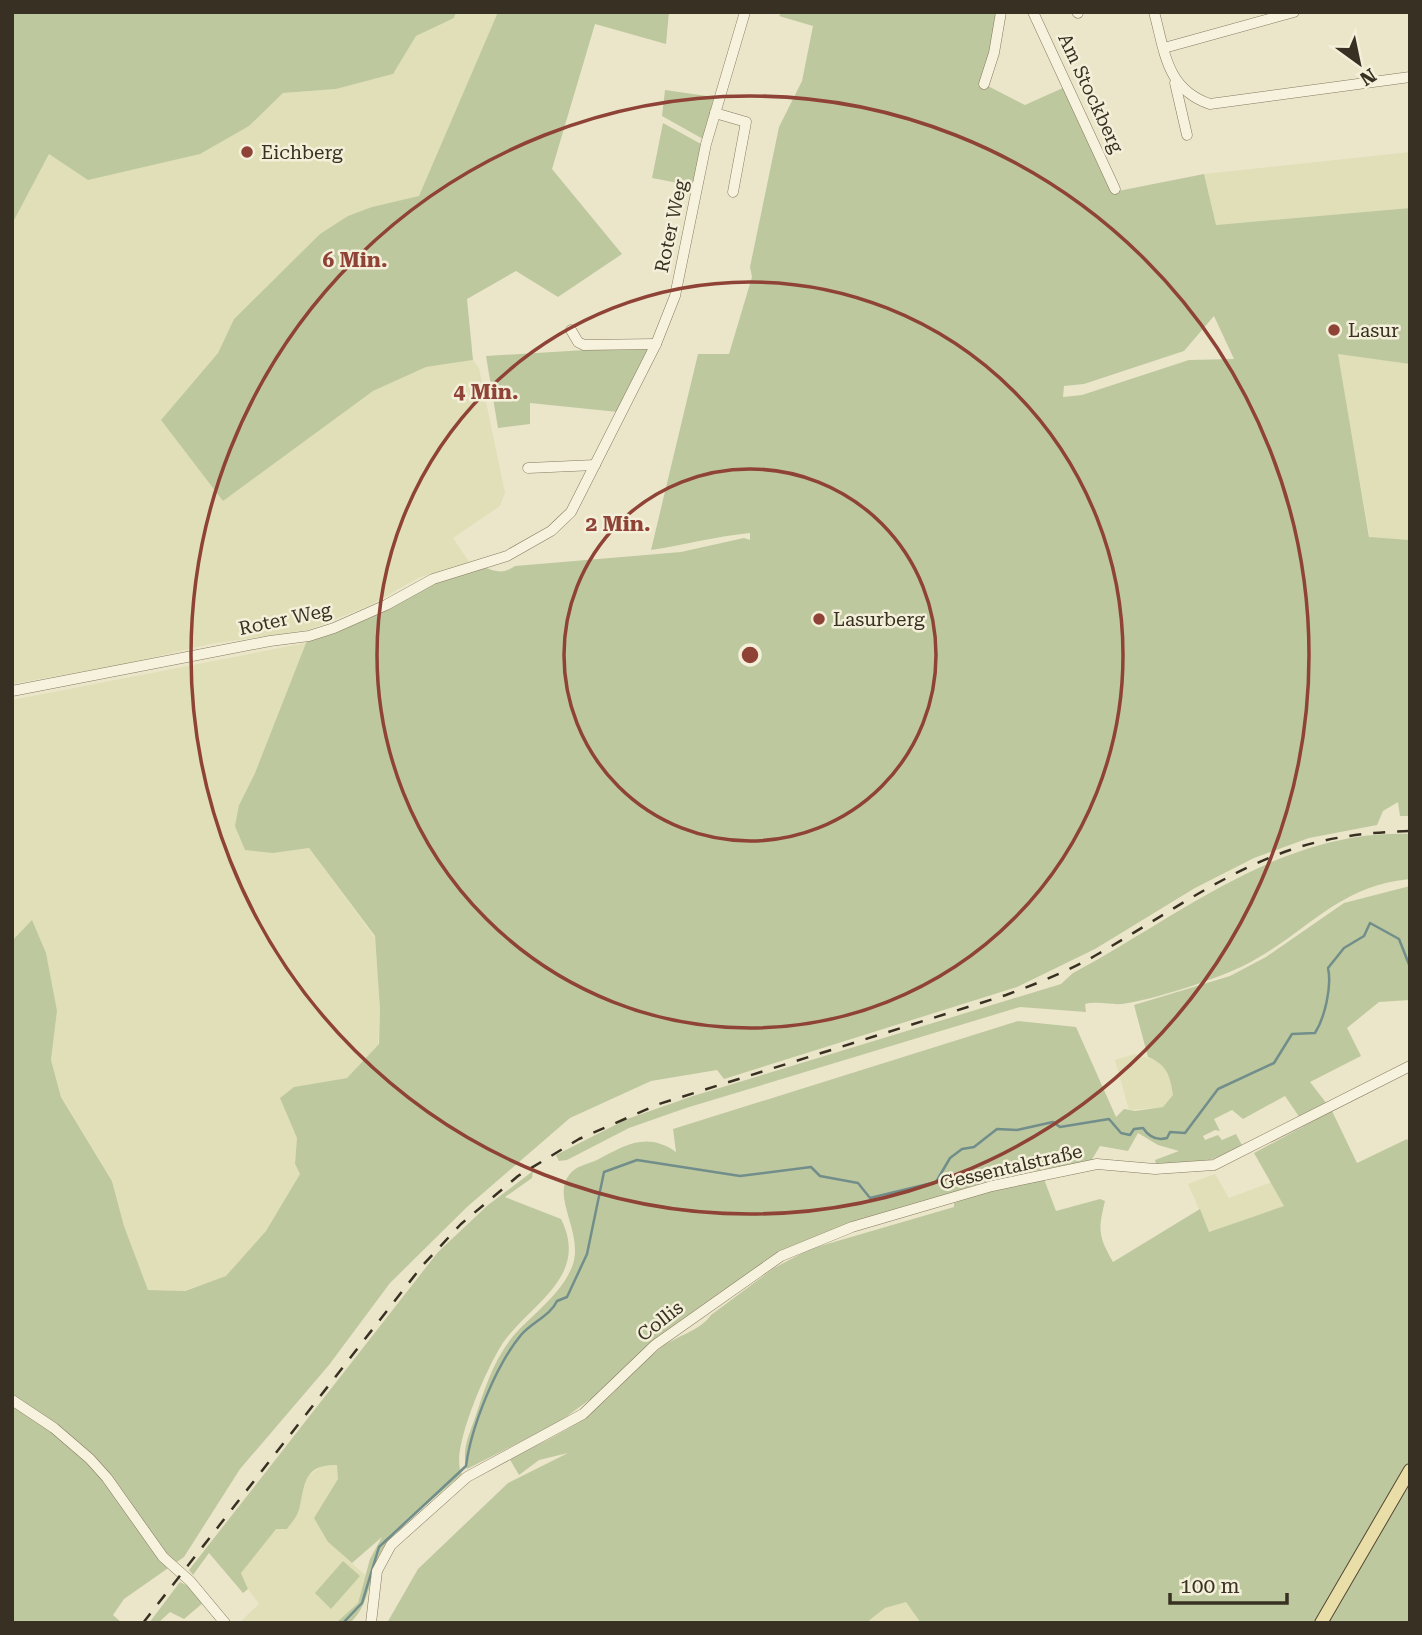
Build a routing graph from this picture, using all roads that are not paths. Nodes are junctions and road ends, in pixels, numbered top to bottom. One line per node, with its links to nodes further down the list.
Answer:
1 (745, 12): 10 (street, Roter Weg)
2 (1001, 12): 9 (street)
3 (1033, 12): 12 (street, Am Stockberg)
4 (1154, 12): 6 (street)
5 (1294, 12): 6 (street)
6 (1164, 48): 8 (street)
7 (1410, 77): 8 (street)
8 (1174, 79): 11 (street)
9 (984, 84)
10 (715, 113): 13 (street); 15 (street, Roter Weg)
11 (1187, 135)
12 (1115, 189)
13 (733, 192)
14 (571, 330): 15 (street)
15 (656, 344): 16 (street, Roter Weg)
16 (595, 465): 17 (street); 18 (street, Roter Weg)
17 (528, 468)
18 (12, 691)
19 (1410, 1066): 20 (street, Gessentalstraße)
20 (852, 1227): 24 (street, Collis)
21 (12, 1400): 23 (street)
22 (1410, 1469): 25 (main road)
23 (225, 1623)
24 (372, 1623)
25 (1321, 1623)

